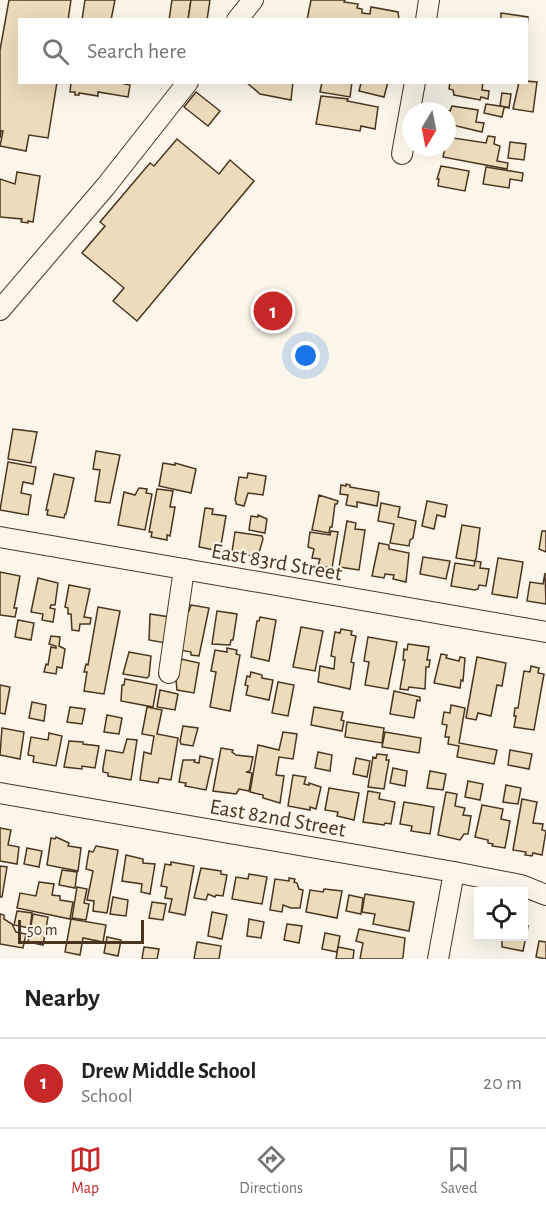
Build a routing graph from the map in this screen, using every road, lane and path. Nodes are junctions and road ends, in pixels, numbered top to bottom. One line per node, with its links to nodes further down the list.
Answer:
1 (253, 0): 3 (street)
2 (429, 0): 4 (street)
3 (239, 18)
4 (426, 18)
5 (186, 84): 8 (street)
6 (415, 84): 7 (street)
7 (411, 102)
8 (0, 310)
9 (0, 537): 10 (street, East 83rd Street)
10 (184, 569): 11 (street, East 83rd Street); 12 (street)
11 (546, 632)
12 (169, 673)
13 (0, 793): 14 (street, East 82nd Street)
14 (454, 872): 15 (street, East 82nd Street); 16 (street)
15 (546, 895)
16 (438, 959)

